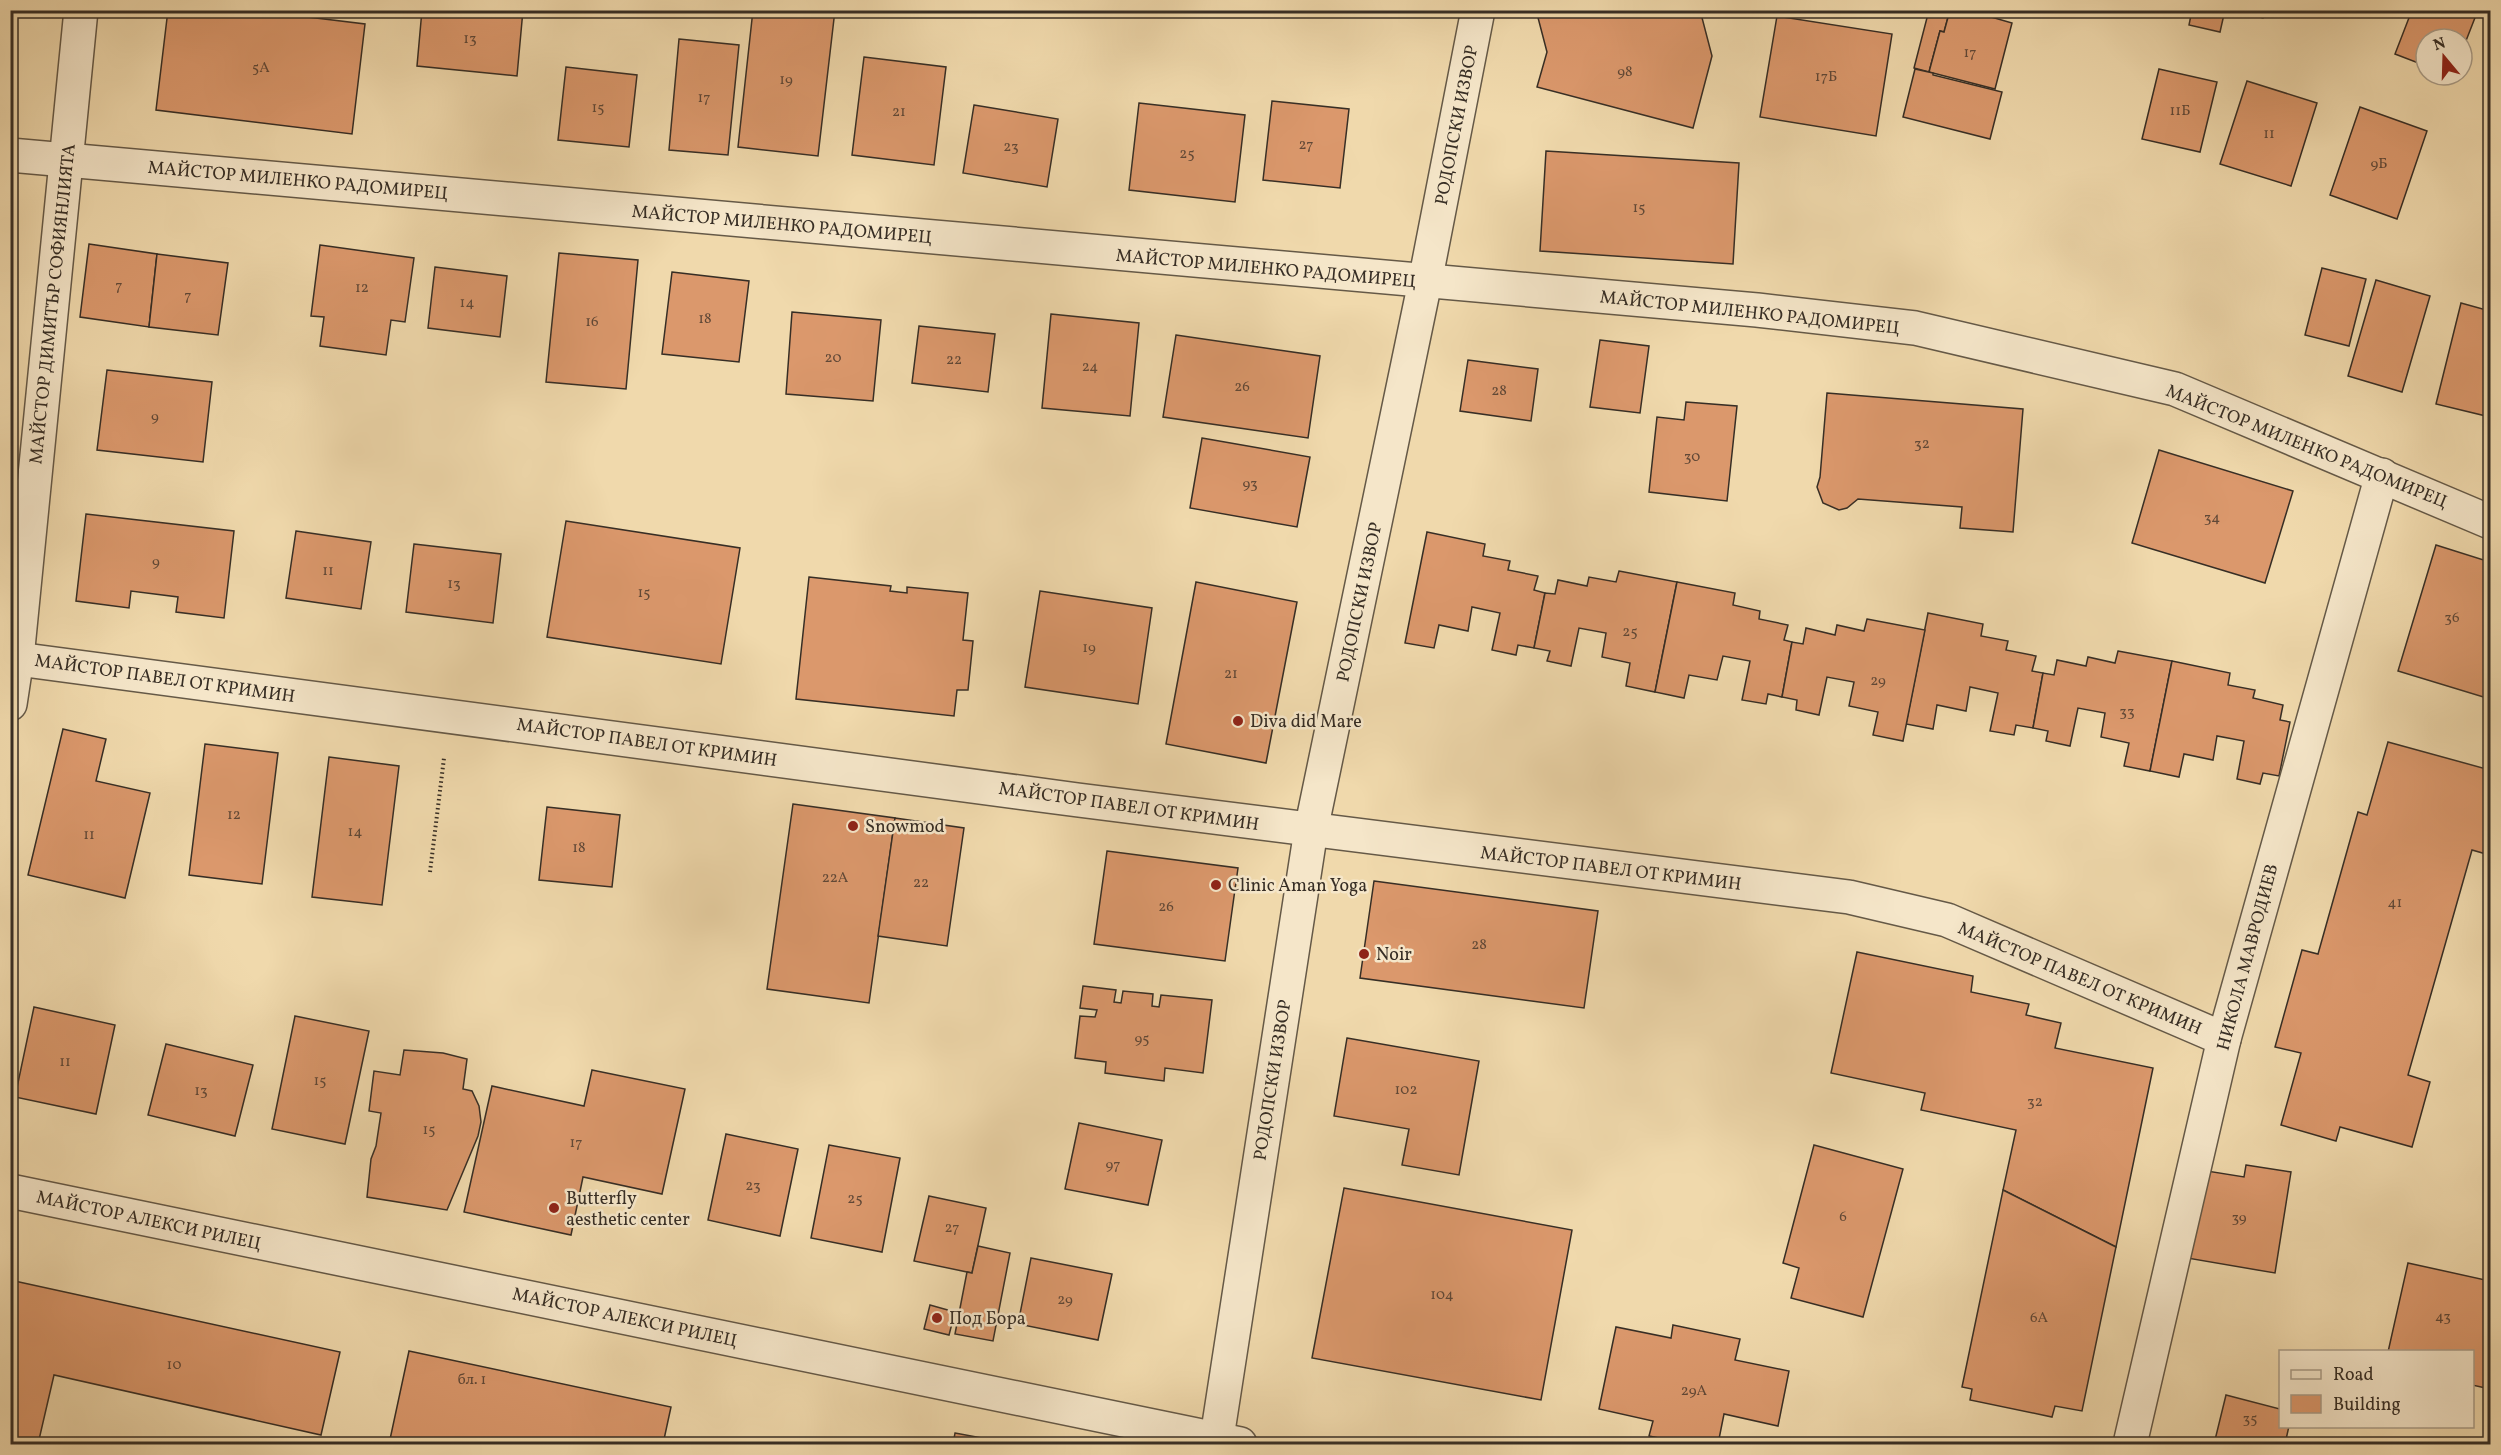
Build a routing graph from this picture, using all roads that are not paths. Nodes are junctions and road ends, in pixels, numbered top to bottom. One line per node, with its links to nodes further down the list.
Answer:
1 (81, 10): 4 (street, МАЙСТОР ДИМИТЪР СОФИЯНЛИЯТА)
2 (1478, 10): 5 (street, РОДОПСКИ ИЗВОР)
3 (10, 155): 4 (street, МАЙСТОР МИЛЕНКО РАДОМИРЕЦ)
4 (66, 159): 5 (street, МАЙСТОР МИЛЕНКО РАДОМИРЕЦ); 8 (street, МАЙСТОР ДИМИТЪР СОФИЯНЛИЯТА)
5 (1425, 282): 6 (street, МАЙСТОР МИЛЕНКО РАДОМИРЕЦ); 10 (street, РОДОПСКИ ИЗВОР)
6 (2382, 475): 7 (street, МАЙСТОР МИЛЕНКО РАДОМИРЕЦ); 11 (street, НИКОЛА МАВРОДИЕВ)
7 (2490, 522)
8 (14, 658): 9 (street, МАЙСТОР ДИМИТЪР СОФИЯНЛИЯТА); 10 (street, МАЙСТОР ПАВЕЛ ОТ КРИМИН)
9 (10, 704)
10 (1311, 830): 11 (street, МАЙСТОР ПАВЕЛ ОТ КРИМИН); 13 (street, РОДОПСКИ ИЗВОР)
11 (2224, 1040): 14 (street, НИКОЛА МАВРОДИЕВ)
12 (10, 1191): 13 (street, МАЙСТОР АЛЕКСИ РИЛЕЦ)
13 (1224, 1443)
14 (2130, 1444)

